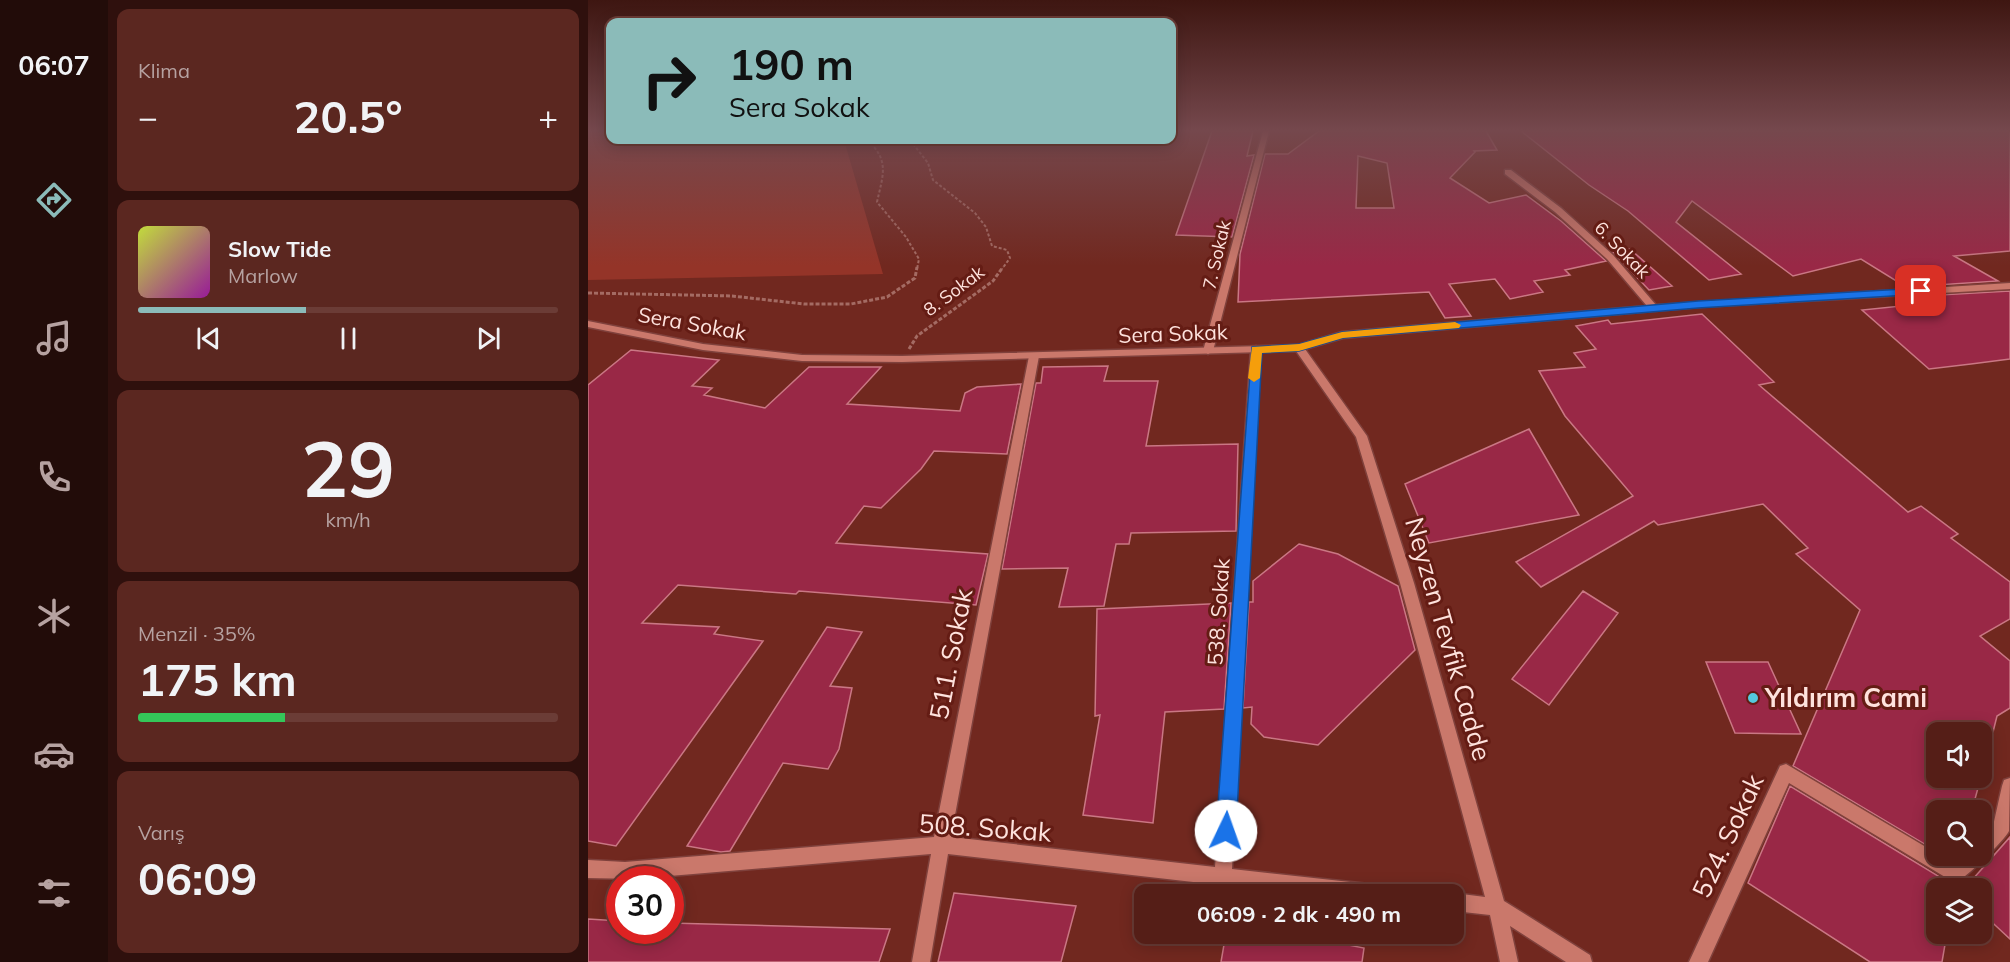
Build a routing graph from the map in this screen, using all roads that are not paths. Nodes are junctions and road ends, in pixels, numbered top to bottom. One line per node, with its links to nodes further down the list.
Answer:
1 (1254, 176): 8 (street, 7. Sokak)
2 (1513, 176): 4 (street, 6. Sokak)
3 (2010, 286): 4 (street, Sera Sokak)
4 (1654, 308): 6 (street, Sera Sokak)
5 (588, 324): 9 (street, Sera Sokak)
6 (1299, 348): 7 (street, Sera Sokak); 20 (street, Neyzen Tevfik Cadde)
7 (1256, 350): 8 (street, Sera Sokak); 17 (street, 538. Sokak)
8 (1208, 351): 9 (street, Sera Sokak)
9 (1034, 356): 12 (street, 511. Sokak)
10 (2010, 786): 11 (street)
11 (1992, 839)
12 (941, 846): 16 (street, 508. Sokak); 17 (street, 508. Sokak); 21 (street, 511. Sokak)
13 (1926, 856): 24 (street, 524. Sokak)
14 (1942, 866): 15 (street, 524. Sokak)
15 (1963, 866)
16 (588, 869)
17 (1223, 877): 18 (street, 508. Sokak)
18 (1287, 884)
19 (1464, 903): 20 (street)
20 (1497, 907): 22 (street, Neyzen Tevfik Cadde); 23 (street)
21 (921, 962)
22 (1509, 962)
23 (1582, 962)
24 (1698, 962)

